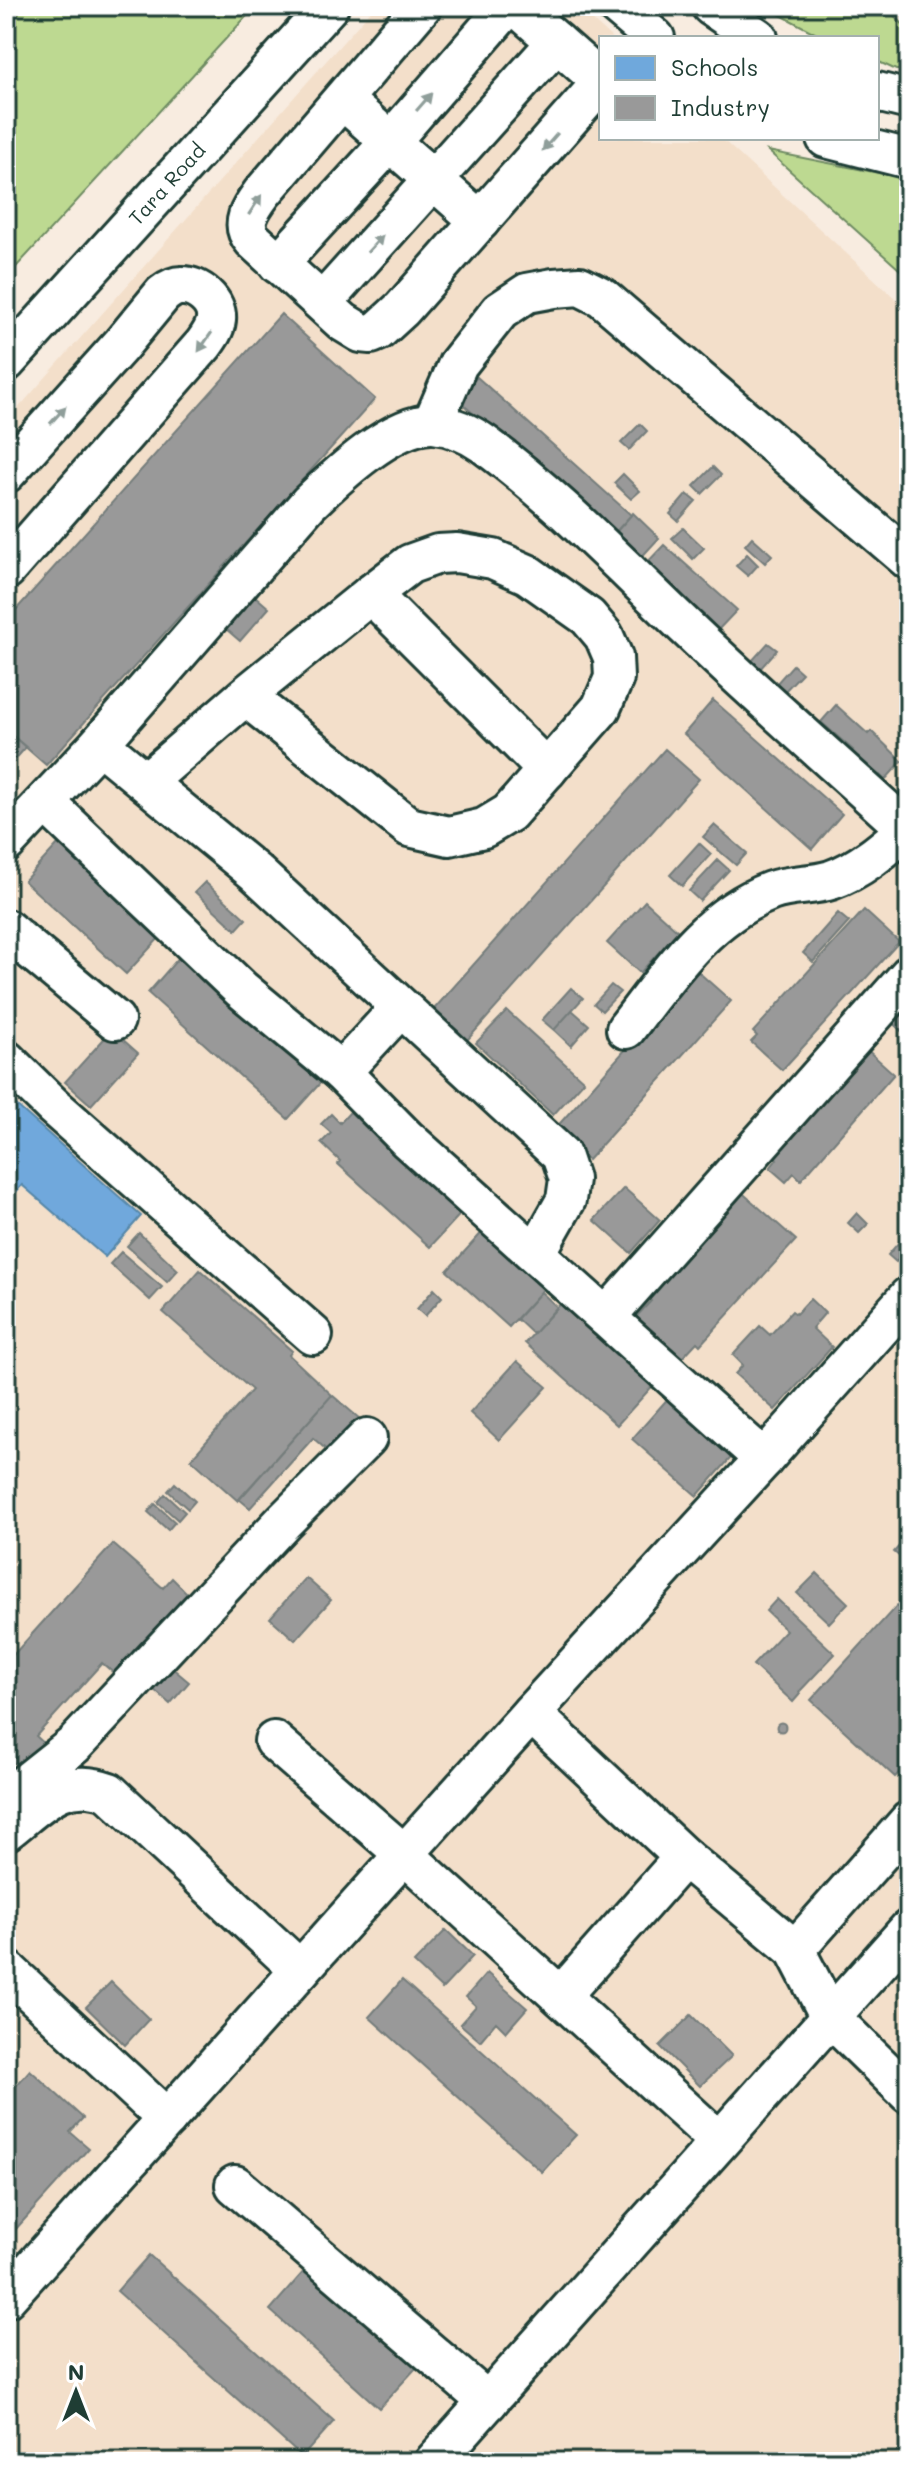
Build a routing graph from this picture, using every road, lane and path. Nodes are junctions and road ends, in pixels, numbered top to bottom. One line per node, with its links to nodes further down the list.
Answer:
1 (329, 6): 22 (street, Tara Road)
2 (422, 6): 13 (street)
3 (508, 6): 16 (street, one-way to 3)
4 (516, 6): 9 (street)
5 (617, 6): 7 (street)
6 (711, 6): 8 (street)
7 (647, 35)
8 (755, 36)
9 (557, 42): 10 (street); 18 (street)
10 (599, 80)
11 (599, 84): 19 (street, one-way to 19)
12 (879, 92): 14 (street)
13 (343, 100): 16 (street); 20 (street, one-way to 13)
14 (909, 100)
15 (834, 140): 17 (street)
16 (390, 142): 18 (street); 20 (street)
17 (909, 159)
18 (433, 180): 19 (street); 21 (street, one-way to 18)
19 (480, 221): 21 (street)
20 (278, 264): 21 (street)
21 (323, 302)
22 (6, 362)
23 (432, 424): 25 (street); 29 (street); 33 (street)
24 (6, 473): 26 (street, one-way to 26)
25 (909, 560)
26 (6, 570)
27 (371, 594): 28 (street); 30 (street); 30 (street)
28 (245, 696): 30 (street); 31 (street)
29 (99, 744): 31 (street); 32 (street)
30 (547, 770)
31 (146, 782): 36 (street)
32 (21, 819): 40 (street)
33 (908, 830): 38 (street)
34 (6, 929): 37 (street)
35 (909, 975): 43 (street)
36 (400, 1008): 40 (street); 41 (street)
37 (115, 1020)
38 (626, 1029)
39 (6, 1060): 44 (street)
40 (341, 1072): 41 (street)
41 (536, 1253): 43 (street)
42 (909, 1296): 46 (street)
43 (606, 1317): 46 (street)
44 (313, 1335)
45 (367, 1438): 49 (street)
46 (764, 1459): 47 (street)
47 (531, 1713): 52 (street); 53 (street)
48 (274, 1741): 52 (street)
49 (6, 1799)
50 (909, 1821): 55 (street)
51 (6, 1831): 57 (street)
52 (404, 1854): 57 (street); 58 (street)
53 (684, 1857): 55 (street); 58 (street)
54 (909, 1929): 59 (street)
55 (795, 1950): 59 (street)
56 (6, 1969): 61 (street)
57 (300, 1970): 61 (street)
58 (561, 1996): 62 (street)
59 (830, 2017): 60 (street); 62 (street)
60 (909, 2094)
61 (167, 2119): 64 (street)
62 (719, 2141): 65 (street)
63 (235, 2185): 65 (street)
64 (6, 2298)
65 (488, 2402): 66 (street)
66 (434, 2462)

